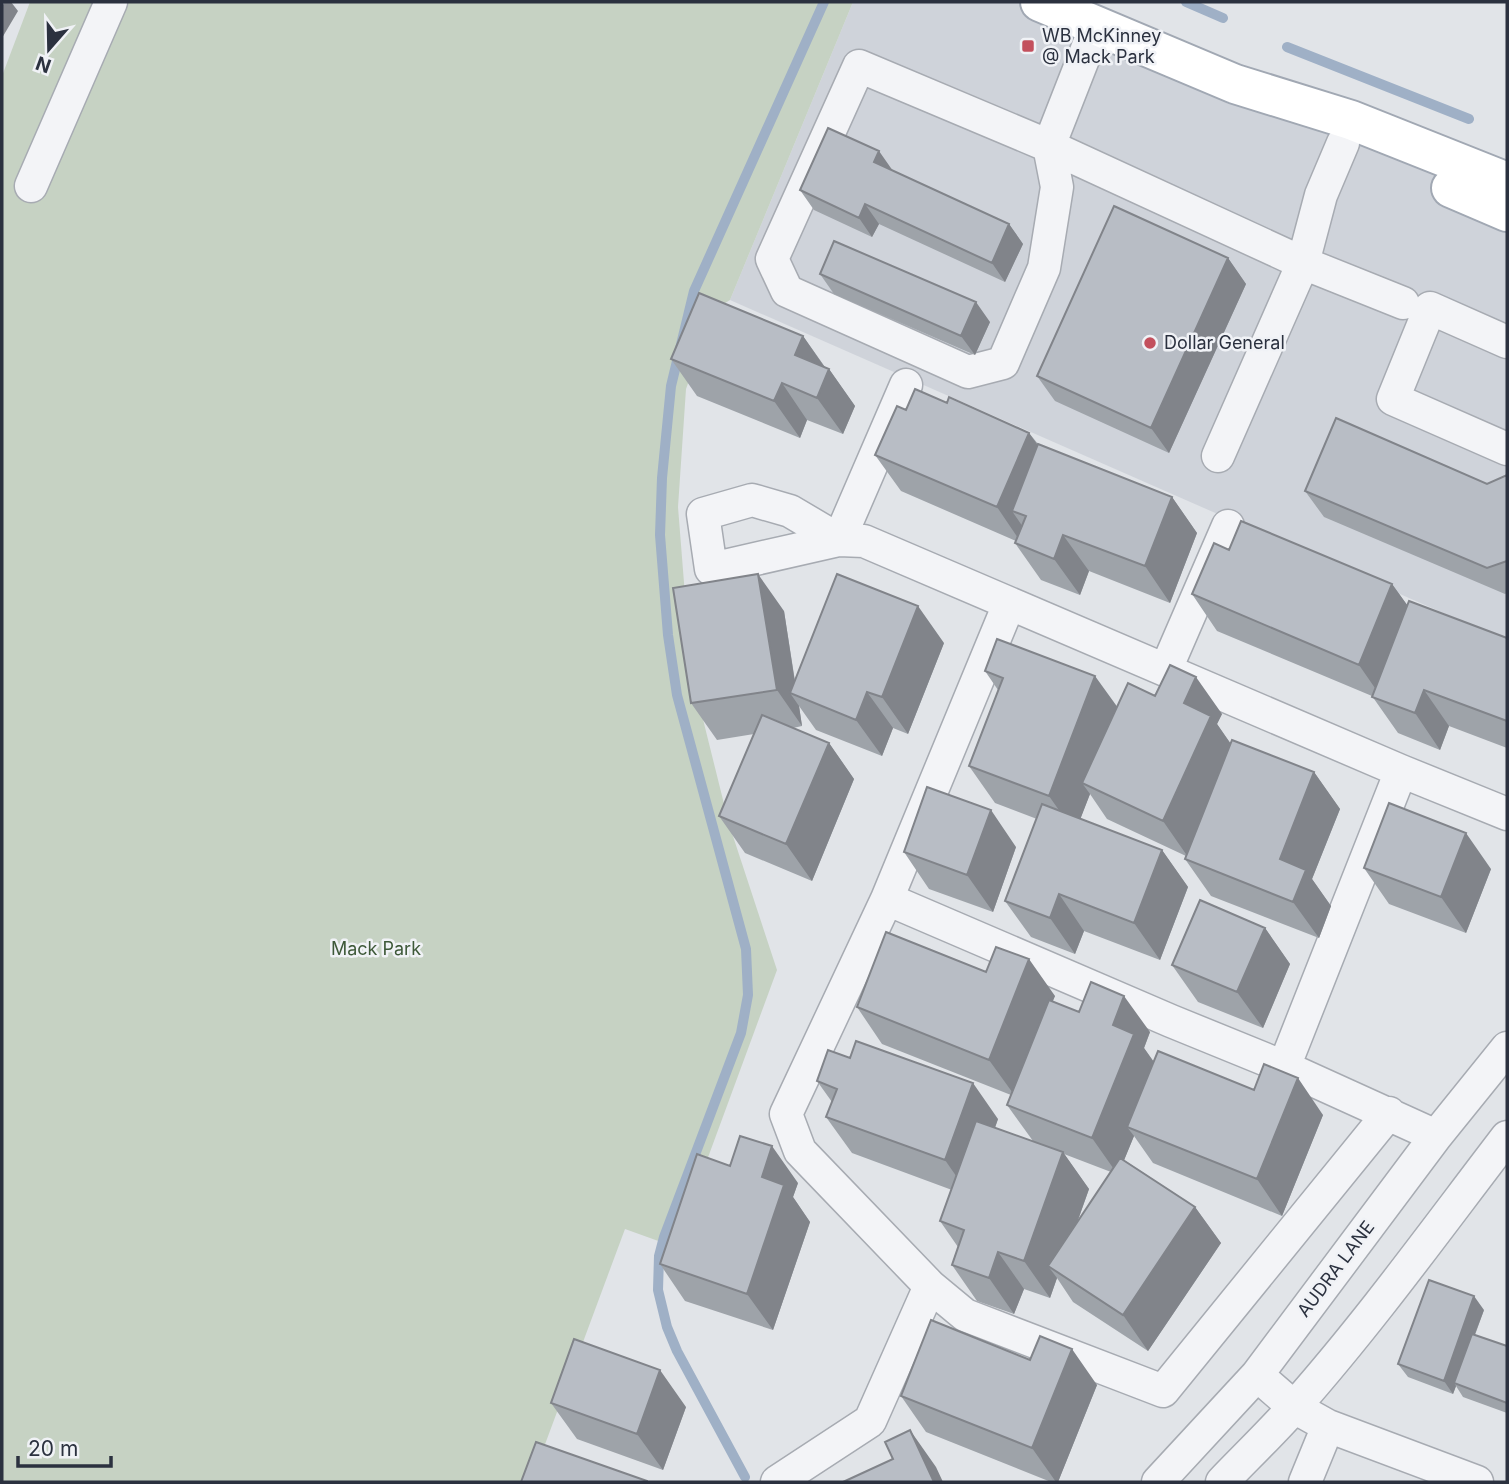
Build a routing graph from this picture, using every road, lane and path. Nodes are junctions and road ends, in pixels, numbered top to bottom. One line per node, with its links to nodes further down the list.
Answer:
1 (111, 2): 8 (street)
2 (1040, 2): 3 (main road)
3 (1096, 26): 4 (main road); 6 (street)
4 (1235, 84): 5 (main road); 7 (main road)
5 (1343, 143): 9 (main road); 10 (street)
6 (1049, 146): 6 (street); 10 (street)
7 (1507, 182)
8 (31, 186)
9 (1507, 212)
10 (1303, 262): 11 (street); 15 (street)
11 (1403, 303)
12 (1507, 342): 14 (street)
13 (906, 385): 17 (street)
14 (1507, 449)
15 (1218, 456)
16 (1228, 526): 18 (street)
17 (1009, 604): 18 (street); 21 (street)
18 (1166, 669): 19 (street)
19 (1401, 771): 20 (street); 23 (street)
20 (1507, 814)
21 (887, 899): 23 (street); 27 (street)
22 (1507, 1048): 25 (street, AUDRA LANE)
23 (1284, 1067): 24 (street)
24 (1389, 1113): 25 (street); 27 (street)
25 (1436, 1136): 28 (street, AUDRA LANE)
26 (1507, 1137): 29 (street)
27 (930, 1286): 31 (street)
28 (1257, 1375): 29 (street); 32 (street, AUDRA LANE)
29 (1294, 1407): 30 (street); 33 (street)
30 (1328, 1426): 34 (street); 35 (street)
31 (777, 1482)
32 (1158, 1482)
33 (1222, 1482)
34 (1305, 1482)
35 (1477, 1482)

